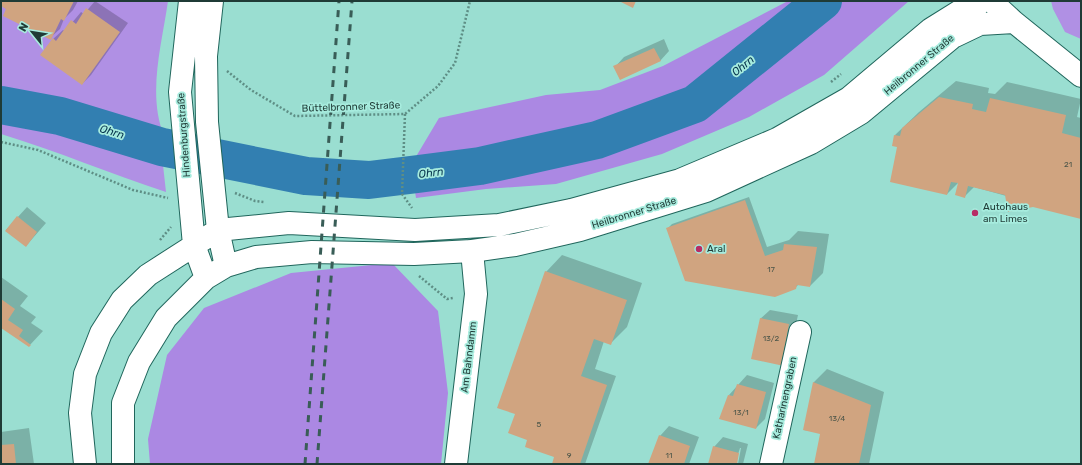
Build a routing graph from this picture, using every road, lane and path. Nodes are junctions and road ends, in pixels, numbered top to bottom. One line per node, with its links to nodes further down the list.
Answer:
1 (190, 1): 16 (main road, Hindenburgstraße)
2 (212, 1): 9 (main road)
3 (470, 1): 13 (path, Büttelbronner Straße)
4 (976, 1): 21 (main road, Heilbronner Straße)
5 (981, 1): 8 (main road, Heilbronner Straße)
6 (991, 1): 7 (main road)
7 (1012, 12): 8 (main road); 11 (main road)
8 (954, 36): 23 (main road, Heilbronner Straße)
9 (206, 56): 13 (path, Büttelbronner Straße); 15 (main road)
10 (844, 72): 12 (path)
11 (1081, 76)
12 (826, 86)
13 (405, 114): 17 (path)
14 (1, 142): 16 (path)
15 (214, 190): 18 (path); 21 (main road)
16 (188, 194): 22 (main road, Hindenburgstraße)
17 (402, 194)
18 (270, 202)
19 (406, 210): 20 (path)
20 (413, 210)
21 (218, 230): 22 (main road, Heilbronner Straße); 24 (main road)
22 (194, 245): 25 (main road); 28 (main road, Heilbronner Straße)
23 (472, 251): 24 (main road, Heilbronner Straße); 27 (main road, Am Bahndamm)
24 (226, 266): 25 (main road, Heilbronner Straße)
25 (206, 278): 29 (main road, Heilbronner Straße)
26 (800, 332): 30 (main road, Katharinengraben)
27 (457, 463)
28 (85, 464)
29 (123, 464)
30 (771, 464)

